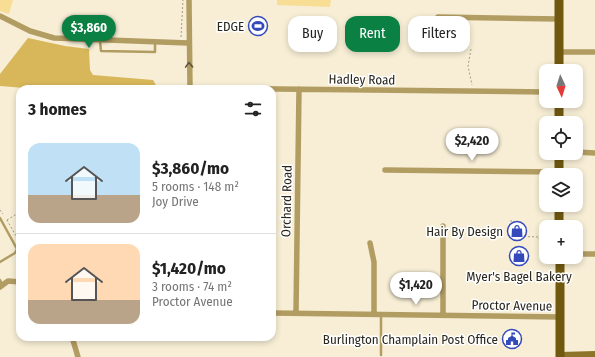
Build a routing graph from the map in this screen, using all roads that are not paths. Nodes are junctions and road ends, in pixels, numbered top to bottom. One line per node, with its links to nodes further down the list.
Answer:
1 (189, 0): 8 (street)
2 (559, 0): 5 (main road)
3 (0, 16): 6 (street)
4 (470, 18): 5 (street)
5 (559, 19): 9 (main road)
6 (100, 41): 7 (street); 7 (lane)
7 (155, 42): 8 (street)
8 (188, 42): 12 (street, one-way to 8)
9 (559, 52): 10 (street); 11 (main road)
10 (595, 52)
11 (559, 64)
12 (190, 85)
13 (276, 89): 14 (street, Hadley Road)
14 (298, 89): 15 (street, Hadley Road); 32 (street, Orchard Road)
15 (539, 92)
16 (583, 152): 17 (street)
17 (595, 153)
18 (385, 170): 19 (street)
19 (539, 173)
20 (0, 218): 23 (lane)
21 (444, 226): 35 (street)
22 (370, 243): 33 (street)
23 (16, 247)
24 (16, 251): 27 (lane)
25 (583, 254): 26 (street)
26 (595, 254)
27 (0, 262)
28 (560, 264): 36 (main road)
29 (16, 282): 30 (street)
30 (1, 283)
31 (276, 313): 32 (street, Proctor Avenue)
32 (296, 313): 33 (street, Proctor Avenue)
33 (374, 314): 34 (street, Proctor Avenue)
34 (381, 314): 35 (street, Proctor Avenue); 38 (lane)
35 (443, 315): 36 (street, Proctor Avenue)
36 (560, 317): 40 (main road)
37 (73, 341): 41 (street)
38 (380, 355)
39 (595, 355): 40 (street)
40 (560, 356)
41 (78, 357)

